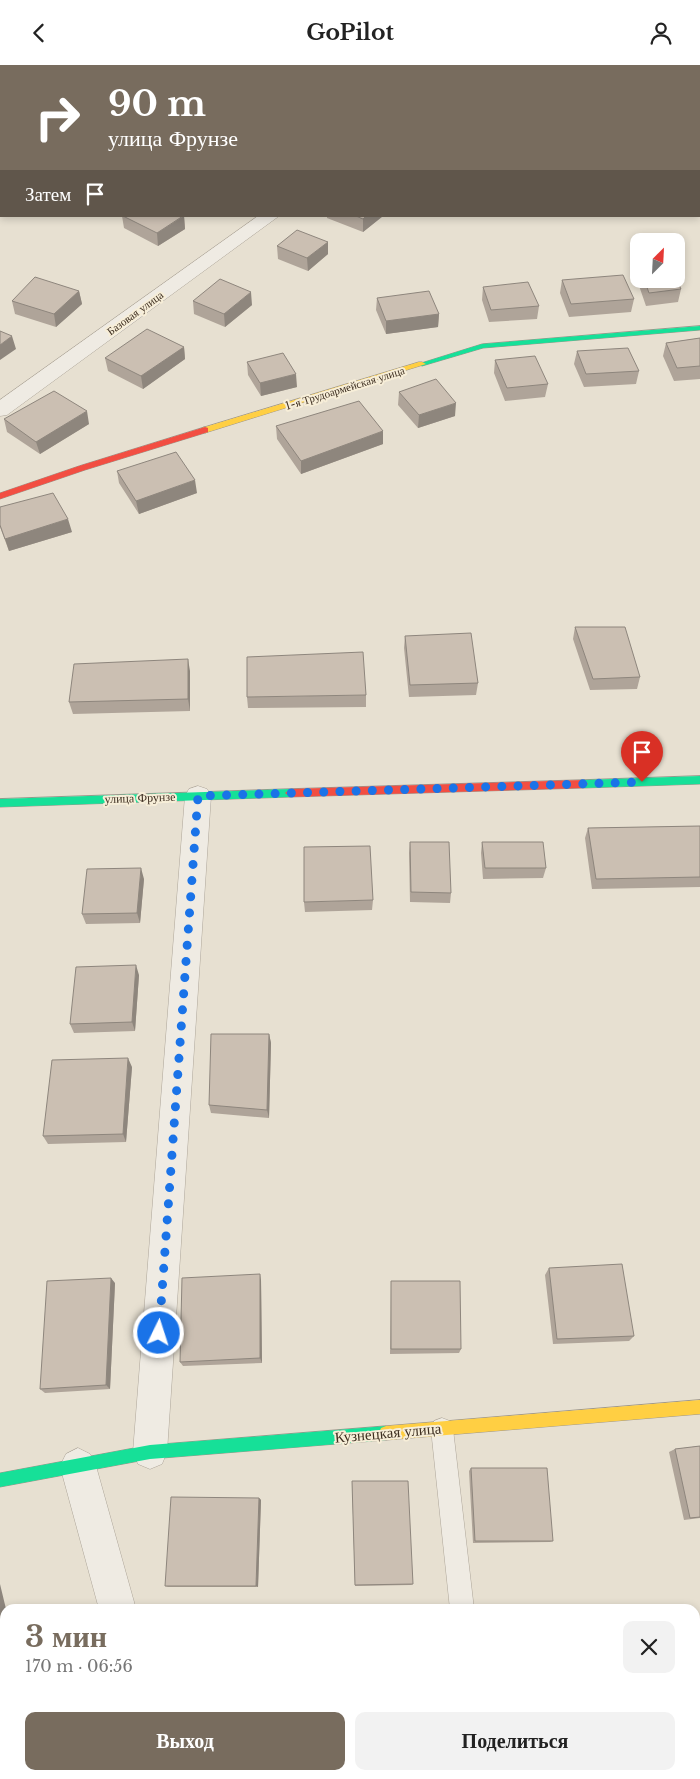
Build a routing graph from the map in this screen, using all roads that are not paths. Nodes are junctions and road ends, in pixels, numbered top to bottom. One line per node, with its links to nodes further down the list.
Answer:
1 (269, 217): 3 (street, Базовая улица)
2 (700, 328): 4 (street, 1-я Трудоармейская улица)
3 (0, 410)
4 (0, 496)
5 (700, 780): 6 (street, улица Фрунзе)
6 (198, 796): 7 (street, улица Фрунзе); 10 (street)
7 (0, 803)
8 (700, 1407): 9 (street, Кузнецкая улица)
9 (442, 1429): 10 (street, Кузнецкая улица); 14 (lane)
10 (150, 1453): 11 (street, Кузнецкая улица)
11 (78, 1466): 12 (street, Кузнецкая улица); 13 (street)
12 (0, 1480)
13 (117, 1604)
14 (461, 1604)

